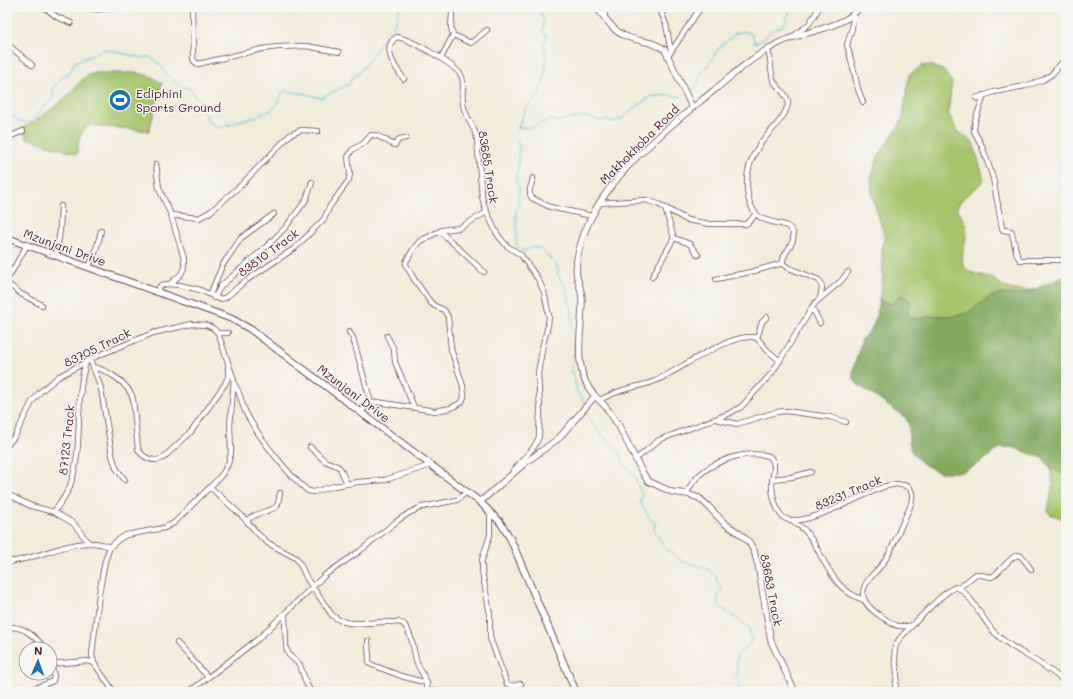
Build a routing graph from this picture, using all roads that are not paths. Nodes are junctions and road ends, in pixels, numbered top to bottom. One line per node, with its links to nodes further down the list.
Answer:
1 (44, 7): 14 (street)
2 (89, 7): 3 (street)
3 (118, 7)
4 (192, 7): 20 (street)
5 (596, 7): 13 (street)
6 (604, 7): 13 (street)
7 (659, 7): 21 (street)
8 (701, 7): 21 (street)
9 (819, 7): 17 (street)
10 (860, 7): 12 (street, Makhokhoba Road)
11 (452, 14): 16 (street)
12 (853, 15): 17 (street, Makhokhoba Road); 28 (street)
13 (605, 18): 21 (street)
14 (71, 23)
15 (487, 30): 16 (street)
16 (453, 35): 22 (street)
17 (791, 38): 19 (street, Makhokhoba Road)
18 (7, 44): 24 (street)
19 (767, 49): 29 (street, Makhokhoba Road); 42 (street)
20 (340, 52)
21 (670, 54): 29 (street)
22 (442, 58): 25 (street, 83685 Track); 40 (street, 83685 Track)
23 (1066, 58): 26 (street)
24 (32, 65)
25 (404, 80)
26 (984, 96): 27 (street); 52 (street)
27 (976, 98)
28 (863, 102)
29 (692, 107): 37 (street, Makhokhoba Road)
30 (23, 131): 32 (street)
31 (318, 131): 43 (street)
32 (7, 138)
33 (406, 138): 62 (street, 83810 Track)
34 (156, 164): 43 (street)
35 (533, 178): 44 (street)
36 (312, 182): 62 (street)
37 (599, 203): 39 (street); 44 (street, Makhokhoba Road)
38 (61, 206): 51 (street)
39 (665, 208): 42 (street); 48 (street)
40 (487, 212): 46 (street); 90 (street, 83685 Track)
41 (274, 214): 62 (street)
42 (755, 214): 53 (street)
43 (171, 215): 60 (street)
44 (592, 216): 78 (street, Makhokhoba Road)
45 (101, 231): 54 (street)
46 (440, 231): 55 (street); 81 (street)
47 (7, 238): 49 (main road, Mzunjani Drive)
48 (674, 238): 50 (street); 57 (street)
49 (27, 245): 51 (main road, Mzunjani Drive); 59 (street)
50 (698, 255)
51 (56, 256): 54 (main road, Mzunjani Drive)
52 (1060, 260)
53 (783, 263): 58 (street); 63 (street)
54 (89, 267): 61 (main road, Mzunjani Drive)
55 (484, 272)
56 (848, 272): 63 (street)
57 (652, 277)
58 (716, 278)
59 (7, 281): 64 (street)
60 (170, 284): 61 (street); 62 (street)
61 (156, 292): 82 (main road, Mzunjani Drive)
62 (212, 296)
63 (820, 299): 65 (street)
64 (42, 305)
65 (812, 307): 67 (street); 74 (street)
66 (767, 317): 72 (street)
67 (820, 323)
68 (348, 332): 80 (street)
69 (218, 333): 70 (street, 83705 Track); 73 (street, 83705 Track); 75 (street)
70 (228, 333)
71 (387, 336): 81 (street)
72 (757, 338): 74 (street); 79 (street)
73 (88, 361): 76 (street); 85 (street, 83705 Track); 100 (street, 87123 Track)
74 (780, 361): 83 (street)
75 (228, 362): 76 (street); 77 (street)
76 (93, 367): 92 (street)
77 (234, 384): 93 (street); 94 (street)
78 (594, 396): 79 (street, 83683 Track); 90 (street)
79 (600, 400): 87 (street, 83683 Track)
80 (371, 403): 81 (street); 82 (street)
81 (414, 407)
82 (360, 412): 88 (main road, Mzunjani Drive)
83 (716, 419): 84 (street); 87 (street)
84 (846, 422)
85 (7, 445)
86 (310, 447): 93 (street)
87 (636, 459): 98 (street, 83683 Track)
88 (431, 465): 93 (street); 95 (main road, Mzunjani Drive)
89 (811, 472): 91 (street)
90 (510, 476): 99 (street)
91 (772, 479): 98 (street); 103 (street)
92 (124, 480)
93 (347, 484)
94 (210, 487): 102 (street); 105 (street)
95 (467, 492): 99 (main road, Mzunjani Drive); 108 (street)
96 (280, 493): 102 (street)
97 (7, 494): 100 (street)
98 (687, 494): 132 (street, 83683 Track)
99 (480, 502): 101 (main road, Mzunjani Drive)
100 (54, 512): 104 (street)
101 (490, 512): 123 (street); 131 (main road, Mzunjani Drive)
102 (246, 521): 108 (street)
103 (793, 521): 110 (street); 110 (street, 83231 Track)
104 (89, 543): 105 (street); 106 (street)
105 (110, 547): 118 (street)
106 (7, 562)
107 (1031, 569): 109 (street)
108 (312, 586): 111 (street); 122 (street)
109 (959, 588): 112 (street); 121 (street)
110 (864, 600): 112 (street)
111 (285, 614): 119 (street); 129 (street)
112 (913, 625): 133 (street)
113 (7, 628): 114 (street)
114 (38, 641)
115 (368, 641): 122 (street)
116 (178, 643): 119 (street)
117 (58, 663): 118 (street)
118 (94, 663): 127 (street)
119 (208, 677): 124 (street)
120 (53, 681): 126 (street)
121 (1066, 682)
122 (427, 683): 125 (street)
123 (521, 684)
124 (195, 690): 128 (street)
125 (426, 691): 130 (street)
126 (24, 692)
127 (114, 692)
128 (189, 692)
129 (311, 692)
130 (443, 692)
131 (576, 692)
132 (795, 692)
133 (894, 692)

